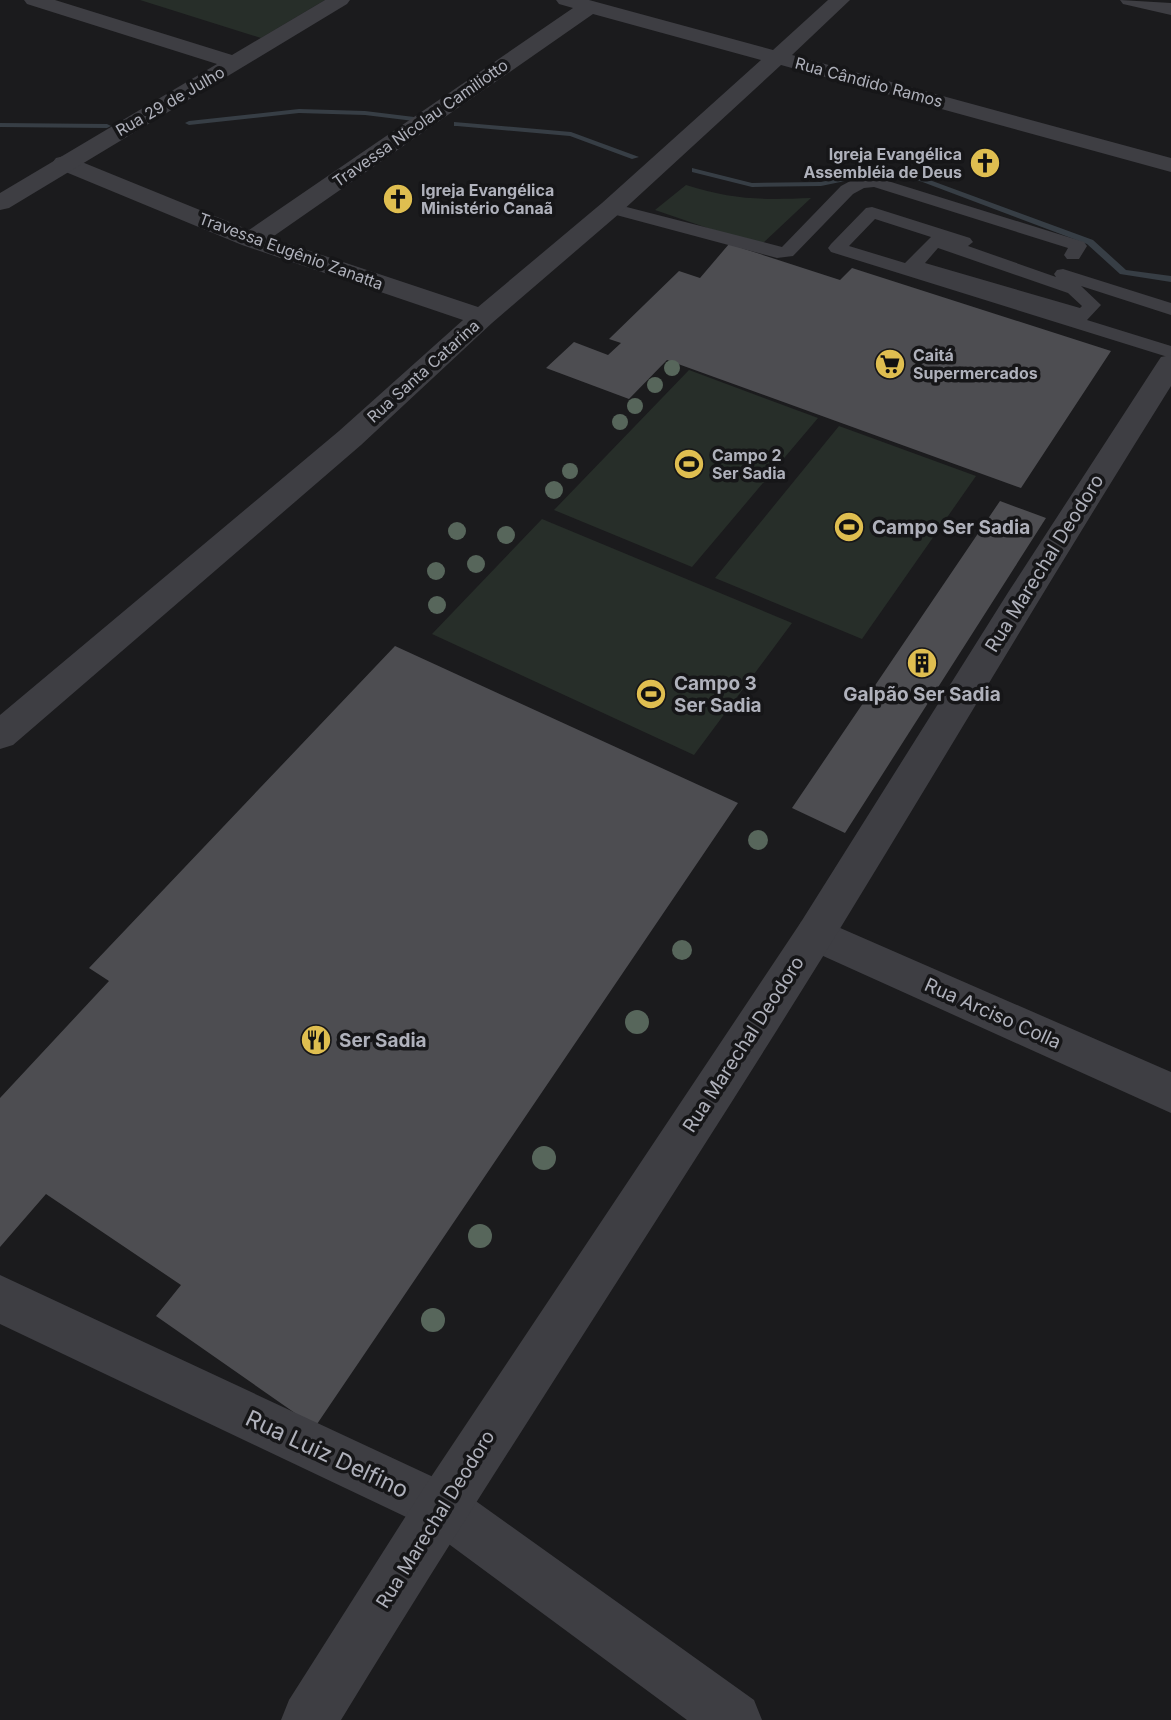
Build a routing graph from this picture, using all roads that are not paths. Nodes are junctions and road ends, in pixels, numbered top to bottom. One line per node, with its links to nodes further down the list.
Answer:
1 (34, 0): 9 (street)
2 (340, 0): 9 (street, Rua 29 de Julho)
3 (566, 0): 6 (street, Rua Cândido Ramos)
4 (840, 0): 8 (street, Rua Santa Catarina)
5 (1129, 0): 7 (street)
6 (590, 7): 8 (street, Rua Cândido Ramos); 14 (street, Travessa Nicolau Camiliotto)
7 (1171, 9)
8 (776, 56): 11 (street, Rua Cândido Ramos); 13 (street, Rua Santa Catarina)
9 (235, 63): 10 (street, Rua 29 de Julho)
10 (64, 163): 12 (street, Rua 29 de Julho); 14 (street, Travessa Eugênio Zanatta)
11 (1171, 165)
12 (0, 203)
13 (611, 208): 16 (lane); 19 (street, Rua Santa Catarina)
14 (251, 240): 19 (street, Travessa Eugênio Zanatta)
15 (964, 242): 16 (lane); 17 (lane); 20 (lane)
16 (1073, 255): 17 (lane)
17 (1077, 284): 17 (lane); 18 (lane)
18 (1171, 309)
19 (482, 317): 22 (street, Rua Santa Catarina)
20 (1171, 352)
21 (1171, 363): 23 (street, Rua Marechal Deodoro)
22 (0, 736)
23 (815, 934): 24 (street, Rua Arciso Colla); 26 (street, Rua Marechal Deodoro)
24 (1171, 1093)
25 (0, 1300): 26 (street, Rua Luiz Delfino)
26 (441, 1507): 27 (street, Rua Marechal Deodoro); 28 (street, Rua Luiz Delfino)
27 (309, 1720)
28 (734, 1720)

